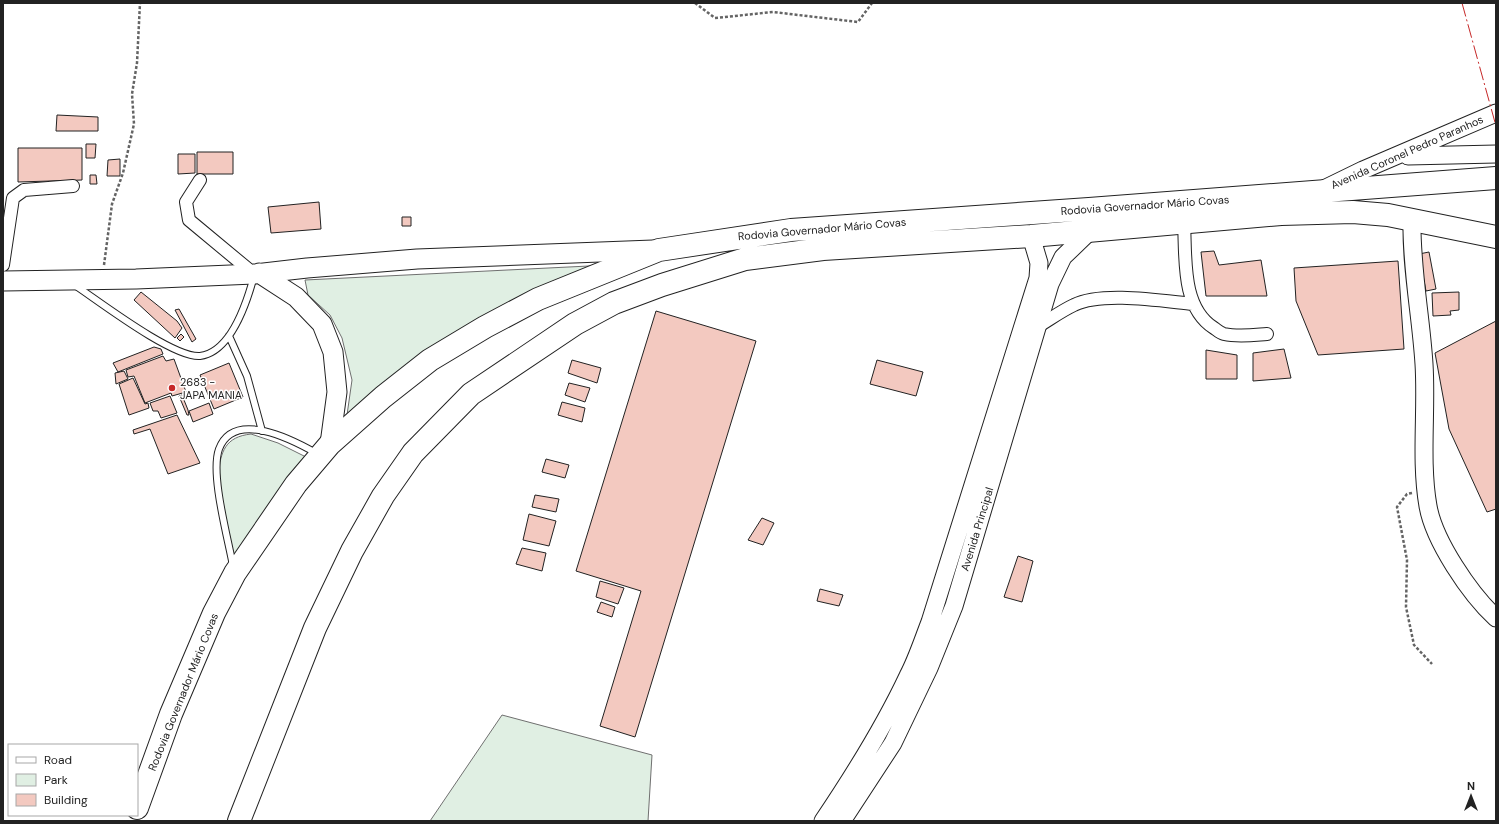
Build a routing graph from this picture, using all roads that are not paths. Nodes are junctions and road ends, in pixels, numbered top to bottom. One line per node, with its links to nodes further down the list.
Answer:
1 (1496, 113): 3 (street, Avenida Coronel Pedro Paranhos)
2 (1496, 154): 3 (street)
3 (1398, 156): 7 (street, Avenida Coronel Pedro Paranhos)
4 (1496, 178): 7 (highway, Rodovia Governador Mário Covas)
5 (200, 180): 14 (street)
6 (73, 186): 15 (street)
7 (1318, 192): 13 (highway, Rodovia Governador Mário Covas)
8 (1412, 220): 9 (highway, Rodovia Governador Mário Covas); 12 (highway, Rodovia Governador Mário Covas); 24 (street)
9 (1184, 223): 10 (highway, Rodovia Governador Mário Covas); 17 (street)
10 (1090, 231): 11 (highway, Rodovia Governador Mário Covas); 20 (street, Avenida Principal)
11 (1031, 236): 20 (street, Avenida Principal); 26 (highway, Rodovia Governador Mário Covas)
12 (1495, 239)
13 (659, 250): 14 (main road); 22 (highway, Rodovia Governador Mário Covas)
14 (257, 274): 16 (main road); 19 (lane); 22 (main road)
15 (4, 277): 16 (main road)
16 (66, 279): 19 (lane)
17 (1193, 304): 18 (street); 20 (street)
18 (1267, 334)
19 (229, 336): 21 (lane)
20 (1030, 336): 27 (street, Avenida Principal); 28 (street, Avenida Principal)
21 (262, 431): 22 (lane); 23 (lane)
22 (325, 449): 23 (highway, Rodovia Governador Mário Covas)
23 (235, 573): 25 (highway, Rodovia Governador Mário Covas)
24 (1496, 618)
25 (138, 805)
26 (239, 821)
27 (823, 821)
28 (842, 821)

